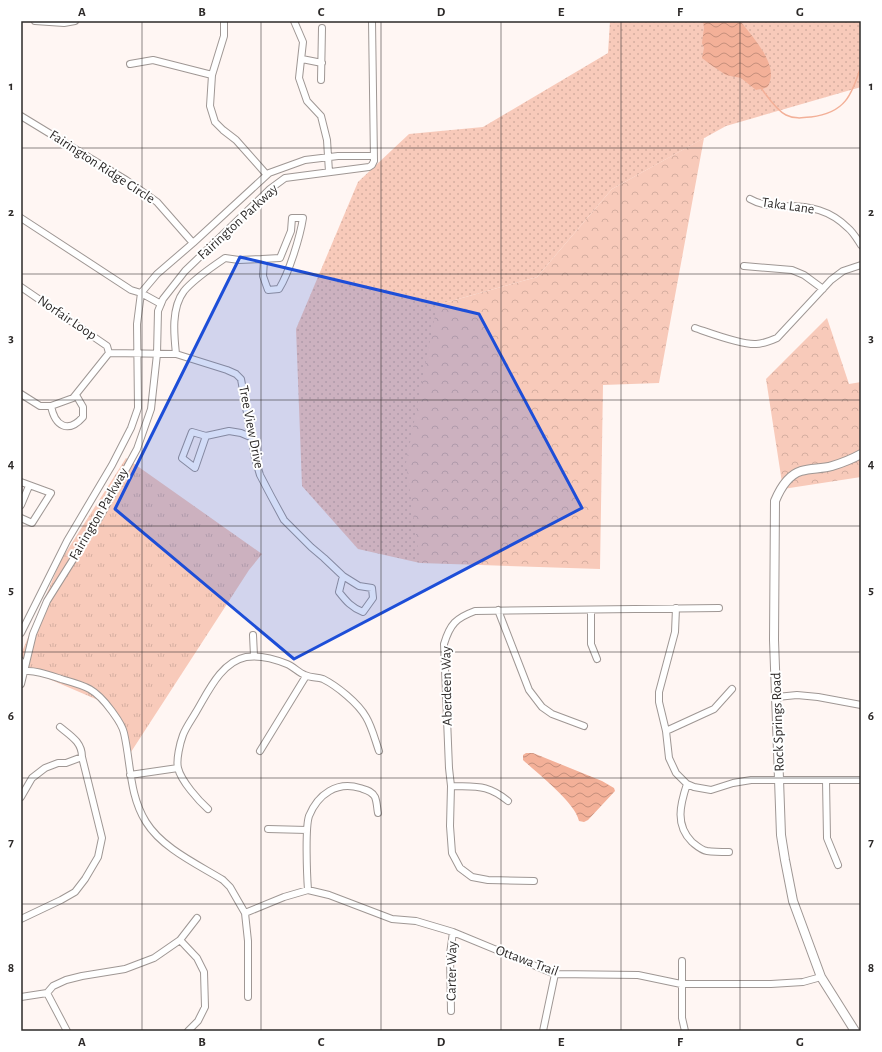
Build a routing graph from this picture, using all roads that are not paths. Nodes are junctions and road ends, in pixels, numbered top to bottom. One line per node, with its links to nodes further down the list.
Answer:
1 (35, 21): 2 (street)
2 (75, 21)
3 (224, 21): 10 (street)
4 (294, 21): 7 (street)
5 (372, 21): 13 (street)
6 (322, 28): 8 (street)
7 (302, 59): 8 (street); 14 (street)
8 (322, 63): 11 (street)
9 (130, 64): 10 (street)
10 (212, 75): 16 (street)
11 (321, 80)
12 (21, 116): 19 (street, Fairington Ridge Circle)
13 (373, 156): 14 (street, Fairington Parkway); 15 (street, Fairington Parkway)
14 (327, 157): 15 (street); 16 (street, Fairington Parkway)
15 (329, 172): 27 (street, Fairington Parkway)
16 (267, 174): 19 (street, Fairington Parkway)
17 (750, 198): 20 (street, Taka Lane)
18 (21, 218): 26 (street)
19 (193, 243): 26 (street, Fairington Parkway)
20 (861, 245)
21 (262, 259): 21 (street); 32 (street)
22 (861, 264): 25 (street)
23 (744, 266): 25 (street)
24 (21, 287): 29 (street, Norfair Loop)
25 (823, 289): 28 (street)
26 (141, 293): 27 (street); 30 (street, Fairington Parkway)
27 (161, 304): 31 (street, Fairington Parkway)
28 (695, 328)
29 (108, 353): 30 (street, Norfair Loop); 34 (street, Norfair Loop)
30 (138, 354): 31 (street, Tree View Drive); 48 (street, Fairington Parkway)
31 (157, 354): 32 (street, Tree View Drive); 53 (street, Fairington Parkway)
32 (176, 354): 37 (street, Tree View Drive)
33 (21, 394): 35 (street)
34 (76, 395): 35 (street, Norfair Loop); 35 (street)
35 (51, 406)
36 (206, 436): 36 (street); 37 (street)
37 (251, 436): 43 (street, Tree View Drive)
38 (861, 454): 57 (street, Rock Springs Road)
39 (21, 482): 40 (street)
40 (29, 486): 41 (street); 42 (street)
41 (21, 505)
42 (21, 518)
43 (343, 576): 43 (street, Tree View Drive)
44 (676, 608): 45 (street, Aberdeen Way); 47 (street, Aberdeen Way); 61 (street)
45 (720, 608)
46 (498, 610): 47 (street, Aberdeen Way); 59 (street); 71 (street, Aberdeen Way)
47 (591, 610): 51 (street)
48 (21, 633)
49 (253, 635): 50 (street)
50 (254, 656): 54 (street); 65 (street)
51 (597, 659)
52 (21, 661): 53 (street)
53 (23, 672): 55 (street, Fairington Parkway); 66 (street)
54 (306, 676): 62 (street); 63 (street)
55 (21, 684)
56 (732, 689): 61 (street)
57 (777, 697): 58 (street); 67 (street, Rock Springs Road)
58 (861, 705)
59 (584, 726)
60 (60, 727): 64 (street)
61 (666, 731): 70 (street)
62 (260, 751)
63 (379, 751)
64 (82, 757): 72 (street); 84 (street)
65 (178, 768): 66 (street); 74 (street)
66 (130, 775): 82 (street)
67 (780, 780): 68 (street); 70 (street); 89 (street, Rock Springs Road)
68 (826, 780): 69 (street); 79 (street)
69 (861, 780)
70 (687, 784): 78 (street)
71 (451, 786): 73 (street); 80 (street, Aberdeen Way)
72 (21, 797)
73 (508, 801)
74 (208, 809)
75 (378, 812): 77 (street)
76 (268, 829): 77 (street)
77 (307, 830): 81 (street)
78 (729, 852)
79 (838, 865)
80 (534, 881)
81 (308, 890): 82 (street, Ottawa Trail); 85 (street, Ottawa Trail)
82 (245, 913): 93 (street)
83 (196, 918): 86 (street)
84 (21, 919)
85 (453, 932): 88 (street, Ottawa Trail); 94 (street, Carter Way)
86 (180, 940): 91 (street); 96 (street)
87 (682, 961): 90 (street)
88 (555, 974): 90 (street, Ottawa Trail); 97 (street)
89 (821, 977): 90 (street, Ottawa Trail); 99 (street, Rock Springs Road)
90 (681, 984): 98 (street)
91 (47, 993): 92 (street); 95 (street)
92 (21, 997)
93 (248, 997)
94 (451, 1011)
95 (67, 1031)
96 (188, 1031)
97 (543, 1031)
98 (685, 1031)
99 (855, 1031)

